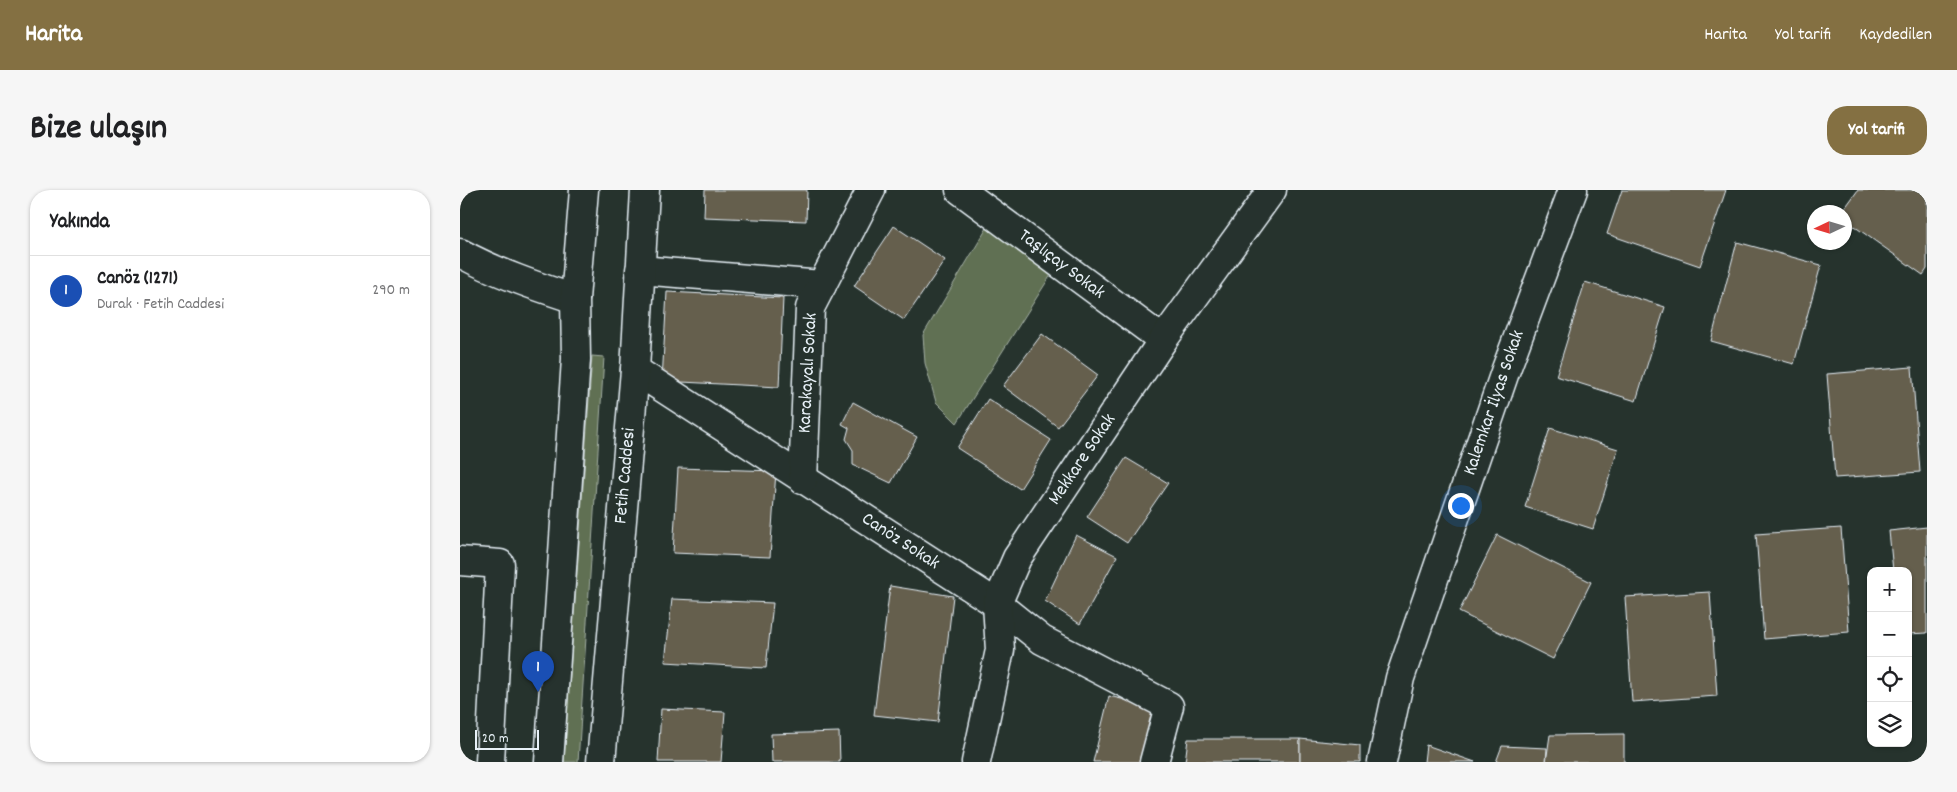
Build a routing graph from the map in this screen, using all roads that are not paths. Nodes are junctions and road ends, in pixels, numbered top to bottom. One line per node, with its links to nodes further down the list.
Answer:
1 (584, 190): 10 (street)
2 (645, 190): 8 (street, Fetih Caddesi)
3 (871, 190): 9 (street, Karakayalı Sokak)
4 (960, 190): 11 (street, Taşlıçay Sokak)
5 (1573, 190): 21 (street, Kalemkar İlyas Sokak)
6 (1258, 195): 11 (street, Mekkare Sokak)
7 (460, 253): 10 (street)
8 (640, 270): 9 (street); 12 (street, Fetih Caddesi)
9 (822, 285): 13 (street, Karakayalı Sokak)
10 (576, 298): 17 (street)
11 (1163, 340): 15 (street, Mekkare Sokak)
12 (635, 370): 13 (street, Canöz Sokak); 18 (street, Fetih Caddesi)
13 (803, 480): 15 (street, Canöz Sokak)
14 (460, 562): 16 (street)
15 (996, 604): 19 (street, Mekkare Sokak); 20 (street, Canöz Sokak)
16 (490, 762)
17 (549, 762)
18 (601, 762)
19 (976, 762)
20 (1154, 762)
21 (1382, 762)

